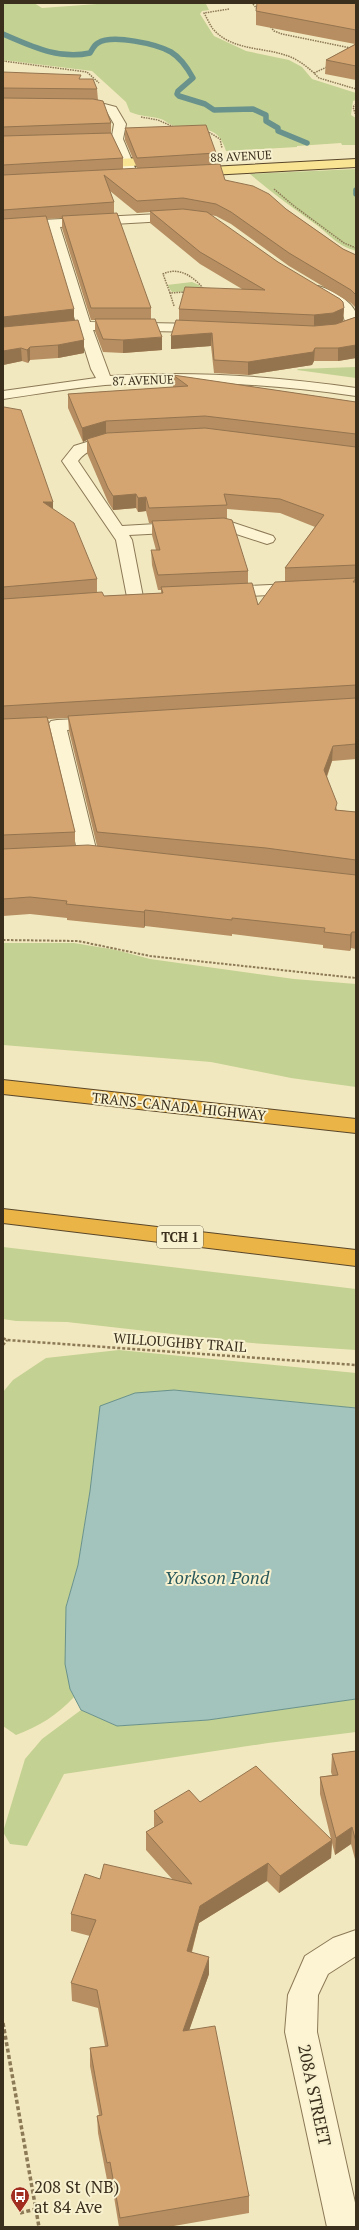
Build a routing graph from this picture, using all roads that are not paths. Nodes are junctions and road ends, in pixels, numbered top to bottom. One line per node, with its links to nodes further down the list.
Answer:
1 (64, 105): 2 (street)
2 (117, 139): 3 (street); 5 (street)
3 (73, 141)
4 (178, 160): 5 (main road)
5 (126, 163): 7 (main road); 10 (street)
6 (356, 163): 8 (main road, 88 AVENUE)
7 (80, 165)
8 (179, 173)
9 (155, 174): 10 (main road)
10 (132, 175): 11 (main road)
11 (117, 176)
12 (190, 217): 13 (street)
13 (52, 223): 14 (street); 16 (street)
14 (3, 226)
15 (307, 283): 18 (street)
16 (84, 326): 17 (street); 19 (street); 20 (street)
17 (220, 329)
18 (314, 333)
19 (3, 335)
20 (105, 381): 21 (street, 87 AVENUE); 22 (street, 87 AVENUE)
21 (356, 392)
22 (3, 395)
23 (129, 440): 24 (street)
24 (118, 531): 25 (street); 28 (street)
25 (267, 539)
26 (356, 586): 27 (street)
27 (207, 593)
28 (152, 596)
29 (119, 722): 30 (street)
30 (126, 858)
31 (3, 1087): 32 (highway, TRANS-CANADA HIGHWAY)
32 (356, 1126)
33 (3, 1216): 34 (highway, TCH 1)
34 (356, 1258)
35 (356, 1943): 36 (street, 208A STREET)
36 (344, 2227)

